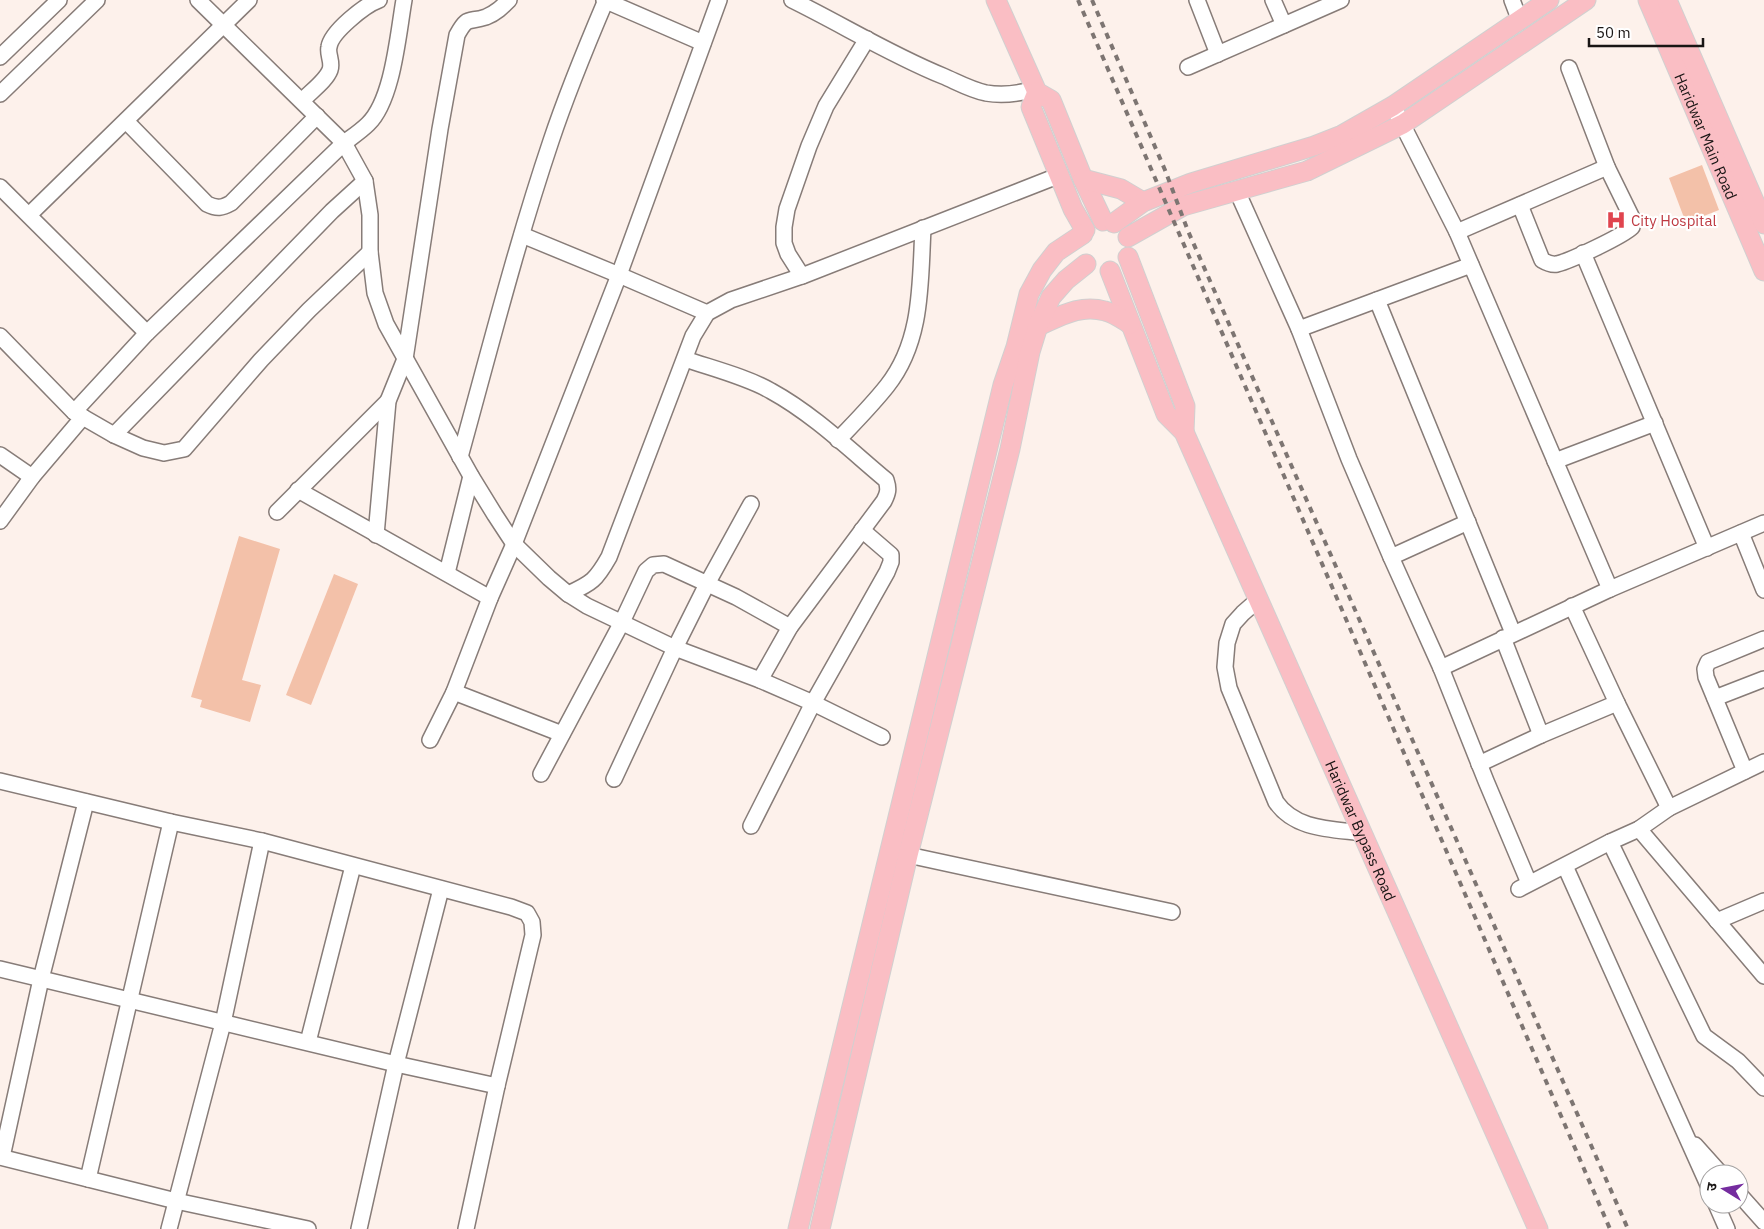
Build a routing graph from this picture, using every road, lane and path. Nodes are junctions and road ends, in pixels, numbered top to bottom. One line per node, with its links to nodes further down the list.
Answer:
1 (59, 0): 26 (street)
2 (97, 0): 30 (street)
3 (198, 0): 21 (street)
4 (249, 0): 21 (street)
5 (379, 0): 31 (street)
6 (404, 0): 36 (street)
7 (509, 0): 71 (street)
8 (605, 0): 24 (street); 52 (street)
9 (719, 0): 24 (street)
10 (792, 0): 23 (street)
11 (996, 0): 29 (main road)
12 (1197, 0): 25 (street)
13 (1273, 0): 22 (street)
14 (1341, 0): 22 (street)
15 (1512, 0): 20 (street)
16 (1549, 0): 20 (main road)
17 (1586, 0): 35 (main road)
18 (1648, 0): 61 (main road, Haridwar Main Road)
19 (1667, 0): 48 (main road, Haridwar Main Road)
20 (1520, 21): 32 (main road)
21 (225, 25): 31 (street); 34 (street)
22 (1284, 25): 25 (street)
23 (866, 39): 29 (street); 63 (street)
24 (703, 43): 62 (street)
25 (1218, 54): 27 (street)
26 (0, 56)
27 (1188, 67)
28 (1569, 68): 37 (street)
29 (1036, 90): 38 (main road); 39 (main road)
30 (0, 94)
31 (302, 101): 33 (street)
32 (1393, 106): 35 (street); 43 (main road)
33 (317, 116): 34 (street); 36 (street)
34 (126, 121): 46 (street)
35 (1402, 124): 42 (main road); 51 (street)
36 (344, 143): 40 (street); 69 (street)
37 (1607, 167): 44 (street); 56 (street)
38 (1060, 175): 45 (main road); 49 (street)
39 (1083, 179): 43 (main road); 47 (main road)
40 (365, 181): 54 (street); 77 (street)
41 (0, 187): 46 (street)
42 (1238, 190): 53 (main road); 68 (street)
43 (1143, 202): 47 (main road)
44 (1520, 205): 51 (street); 56 (street)
45 (1073, 209): 50 (main road); 55 (main road)
46 (29, 216): 69 (street)
47 (1108, 222): 50 (main road); 53 (main road)
48 (1764, 224)
49 (923, 228): 63 (street); 78 (street)
50 (1084, 232): 55 (main road); 58 (main road)
51 (1457, 232): 59 (street)
52 (522, 236): 62 (street); 80 (street)
53 (1128, 237): 57 (main road)
54 (370, 252): 71 (street); 77 (street)
55 (1056, 252): 163 (main road)
56 (1583, 253): 75 (street)
57 (1128, 257): 60 (main road); 76 (main road, Haridwar Bypass Road)
58 (1086, 264): 60 (main road); 67 (main road)
59 (1471, 266): 64 (street); 81 (street)
60 (1110, 271): 66 (main road, Haridwar Bypass Road)
61 (1764, 271)
62 (619, 275): 65 (street); 93 (street)
63 (802, 276): 65 (street)
64 (1377, 300): 68 (street); 88 (street)
65 (707, 313): 72 (street)
66 (1130, 324): 67 (main road); 76 (main road, Haridwar Bypass Road)
67 (1038, 326): 134 (main road)
68 (1299, 329): 95 (street)
69 (148, 333): 74 (street)
70 (0, 336): 74 (street)
71 (405, 359): 73 (street); 80 (street)
72 (685, 359): 78 (street); 100 (street)
73 (388, 401): 84 (street); 92 (street)
74 (79, 415): 77 (street); 83 (street)
75 (1654, 423): 81 (street); 94 (street)
76 (1184, 432): 102 (main road, Haridwar Bypass Road)
77 (114, 435)
78 (838, 440): 90 (street)
79 (0, 455): 83 (street)
80 (460, 457): 82 (street)
81 (1555, 461): 98 (street)
82 (470, 476): 93 (street); 96 (street)
83 (32, 477): 87 (street)
84 (298, 490): 86 (street); 92 (street)
85 (751, 504): 97 (street)
86 (277, 512)
87 (0, 520)
88 (1468, 522): 95 (street); 106 (street)
89 (1764, 523): 91 (street)
90 (862, 530): 105 (street); 114 (street)
91 (1741, 533): 94 (street); 99 (street)
92 (376, 535): 96 (street)
93 (514, 544): 100 (street); 101 (street)
94 (1707, 548): 98 (street)
95 (1391, 557): 109 (street)
96 (447, 573): 101 (street)
97 (707, 584): 104 (street); 105 (street); 108 (street)
98 (1610, 589): 103 (street)
99 (1764, 590)
100 (568, 594): 104 (street)
101 (490, 598): 112 (street)
102 (1259, 600): 131 (main road, Haridwar Bypass Road); 131 (street)
103 (1572, 606): 106 (street); 115 (street)
104 (622, 622): 108 (street); 116 (street)
105 (790, 627): 111 (street)
106 (1508, 635): 109 (street); 117 (street)
107 (1764, 639): 113 (street)
108 (675, 648): 111 (street); 124 (street)
109 (1441, 668): 121 (street)
110 (1764, 678): 113 (street)
111 (760, 680): 114 (street)
112 (454, 692): 116 (street); 119 (street)
113 (1715, 698): 122 (street)
114 (813, 703): 118 (street); 129 (street)
115 (1617, 704): 117 (street); 127 (street)
116 (562, 734): 123 (street)
117 (1541, 735): 121 (street)
118 (882, 738)
119 (430, 740)
120 (1764, 762): 122 (street)
121 (1479, 764): 136 (street)
122 (1744, 771): 127 (street)
123 (541, 774)
124 (614, 779)
125 (0, 781): 126 (street)
126 (86, 802): 128 (street); 143 (street)
127 (1668, 808): 130 (street)
128 (172, 822): 132 (street); 144 (street)
129 (751, 826)
130 (1639, 829): 133 (street); 140 (street)
131 (1362, 833): 165 (main road, Haridwar Bypass Road)
132 (262, 841): 135 (street); 145 (street)
133 (1610, 842): 136 (street); 149 (street)
134 (908, 855): 139 (street); 164 (main road)
135 (353, 866): 137 (street); 146 (street)
136 (1565, 866): 150 (street)
137 (441, 889): 147 (street); 148 (street)
138 (1764, 901): 140 (street)
139 (1172, 912)
140 (1717, 921): 142 (street)
141 (0, 969): 143 (street)
142 (1764, 976)
143 (41, 979): 144 (street); 151 (street)
144 (130, 1000): 145 (street); 154 (street)
145 (223, 1023): 146 (street); 155 (street)
146 (308, 1042): 147 (street)
147 (396, 1064): 148 (street); 161 (street)
148 (497, 1086): 162 (street)
149 (1764, 1088)
150 (1687, 1136): 152 (street); 153 (street)
151 (1, 1157): 154 (street)
152 (1699, 1164)
153 (1712, 1164)
154 (88, 1179): 155 (street)
155 (176, 1201): 159 (street); 160 (street)
156 (1749, 1205): 158 (street)
157 (1720, 1214): 166 (street)
158 (1764, 1222)
159 (169, 1229)
160 (308, 1229)
161 (359, 1229)
162 (466, 1229)
163 (798, 1229)
164 (820, 1229)
165 (1538, 1229)
166 (1727, 1229)

